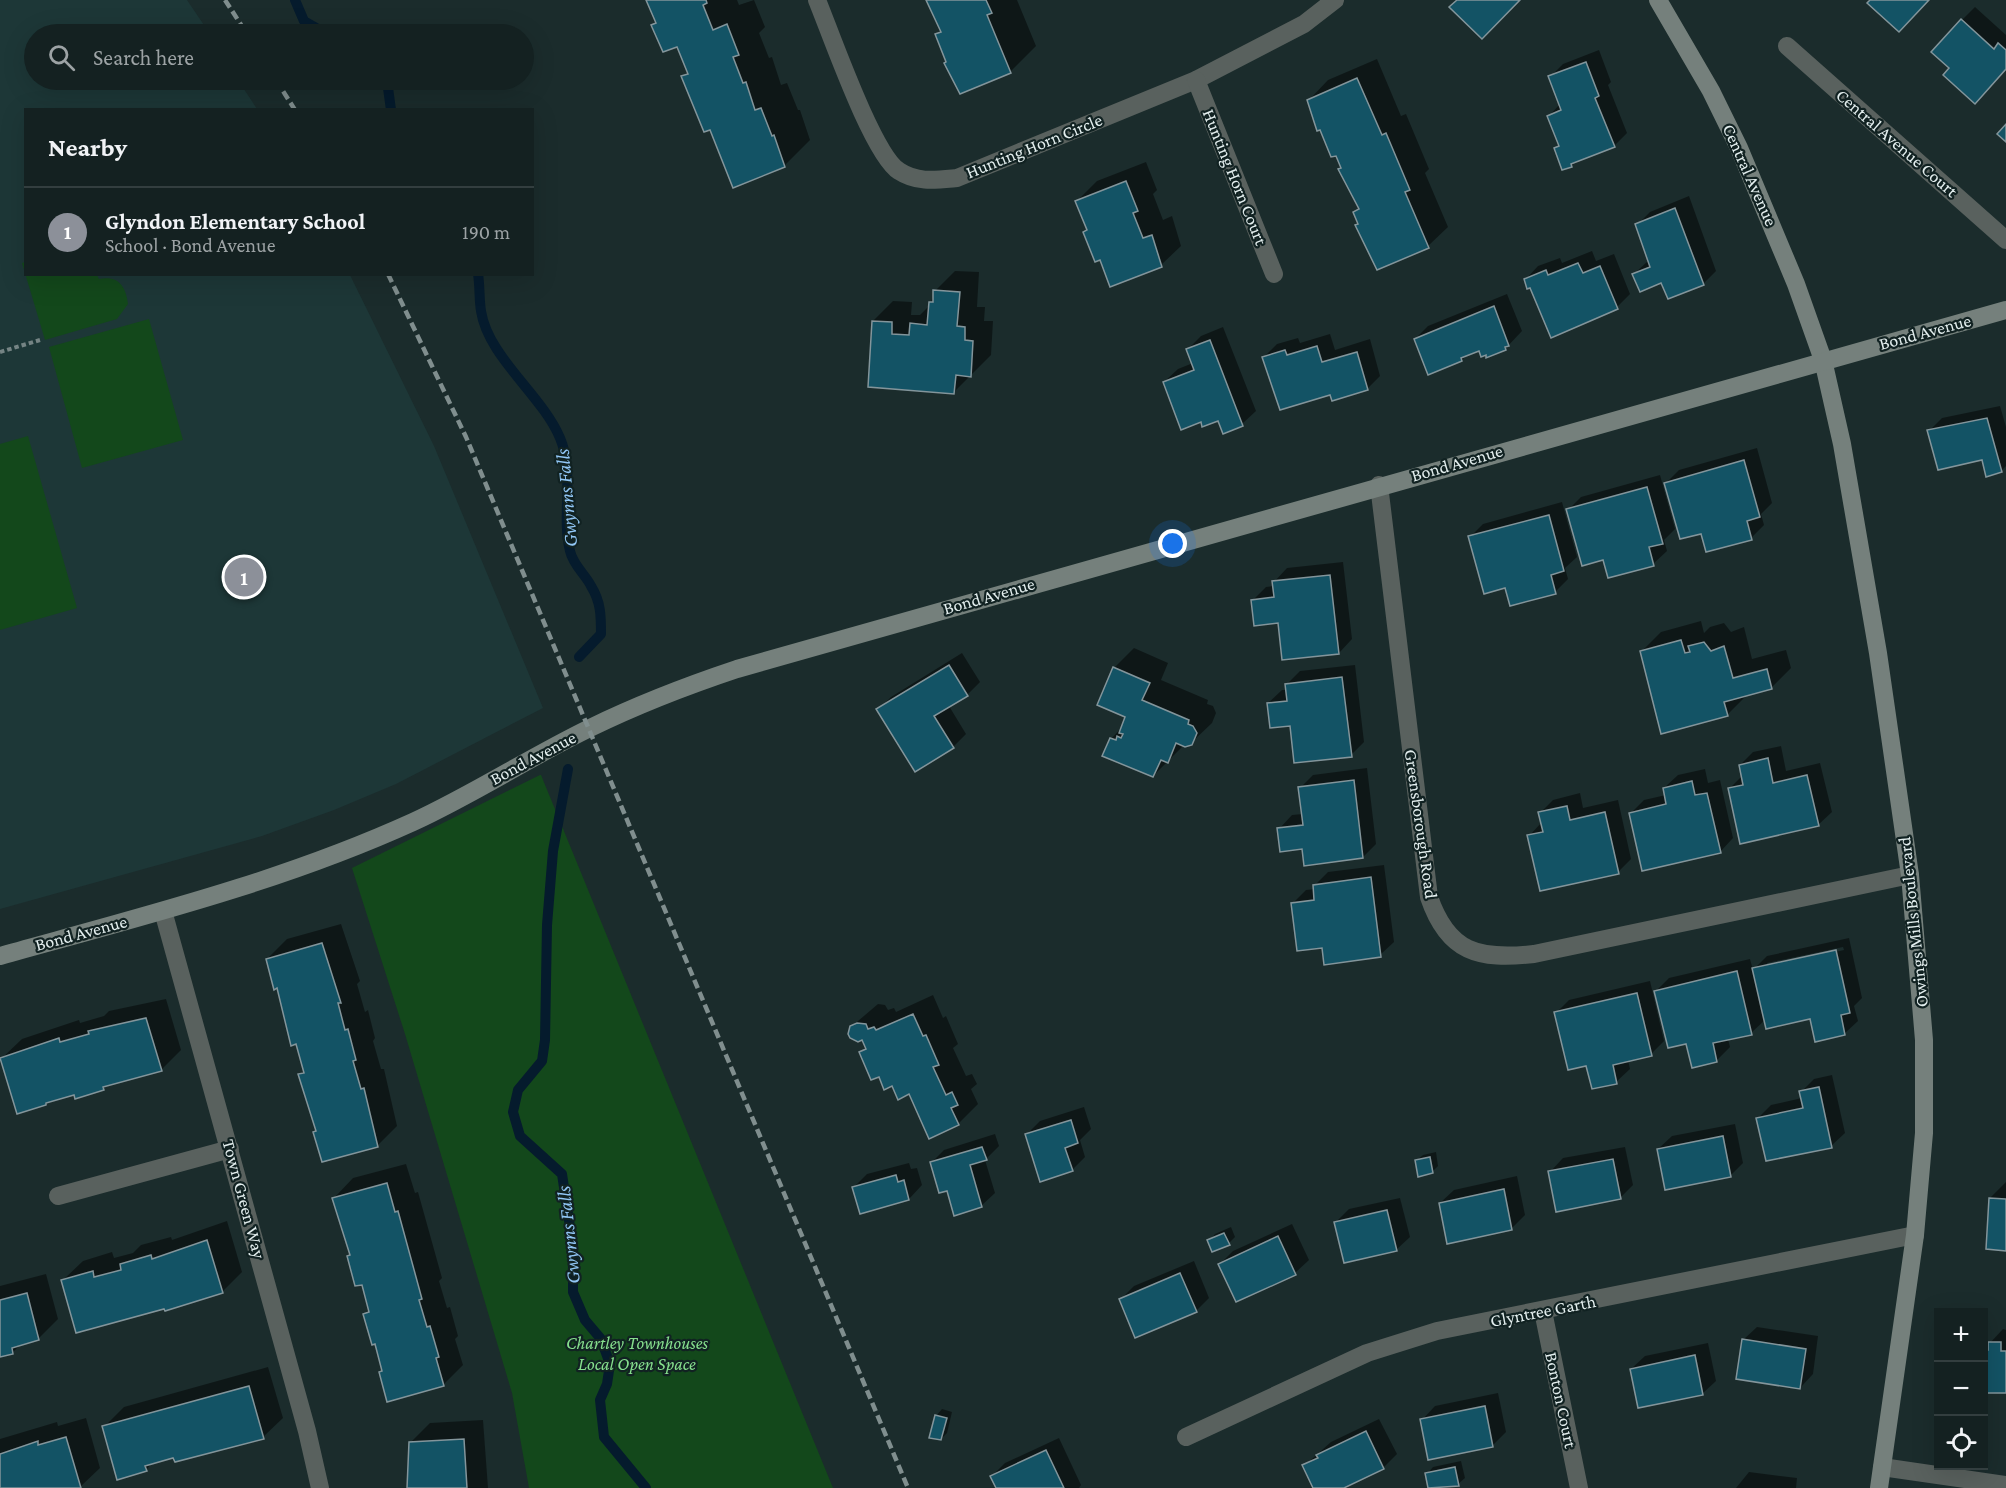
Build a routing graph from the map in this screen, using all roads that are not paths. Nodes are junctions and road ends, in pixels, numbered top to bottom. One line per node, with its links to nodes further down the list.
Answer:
1 (817, 0): 5 (street, Hunting Horn Circle)
2 (1335, 0): 5 (street, Hunting Horn Circle)
3 (1658, 0): 9 (street, Central Avenue)
4 (1787, 46): 6 (street, Central Avenue Court)
5 (1196, 80): 7 (street, Hunting Horn Court)
6 (2006, 240)
7 (1274, 274)
8 (2006, 310): 9 (street, Bond Avenue)
9 (1823, 360): 10 (street, Bond Avenue); 11 (street, Owings Mills Boulevard)
10 (1379, 485): 11 (street, Greensborough Road); 12 (street, Bond Avenue)
11 (1910, 875): 16 (street, Owings Mills Boulevard)
12 (163, 911): 13 (street, Bond Avenue); 14 (street, Town Green Way)
13 (0, 956)
14 (230, 1149): 15 (street); 21 (street, Town Green Way)
15 (58, 1196)
16 (1915, 1235): 17 (street, Glyntree Garth); 19 (street, Owings Mills Boulevard)
17 (1543, 1311): 18 (street, Glyntree Garth); 22 (street, Bonton Court)
18 (1186, 1437)
19 (1882, 1467): 20 (street); 23 (street, Owings Mills Boulevard)
20 (2006, 1485)
21 (320, 1488)
22 (1579, 1488)
23 (1879, 1488)

